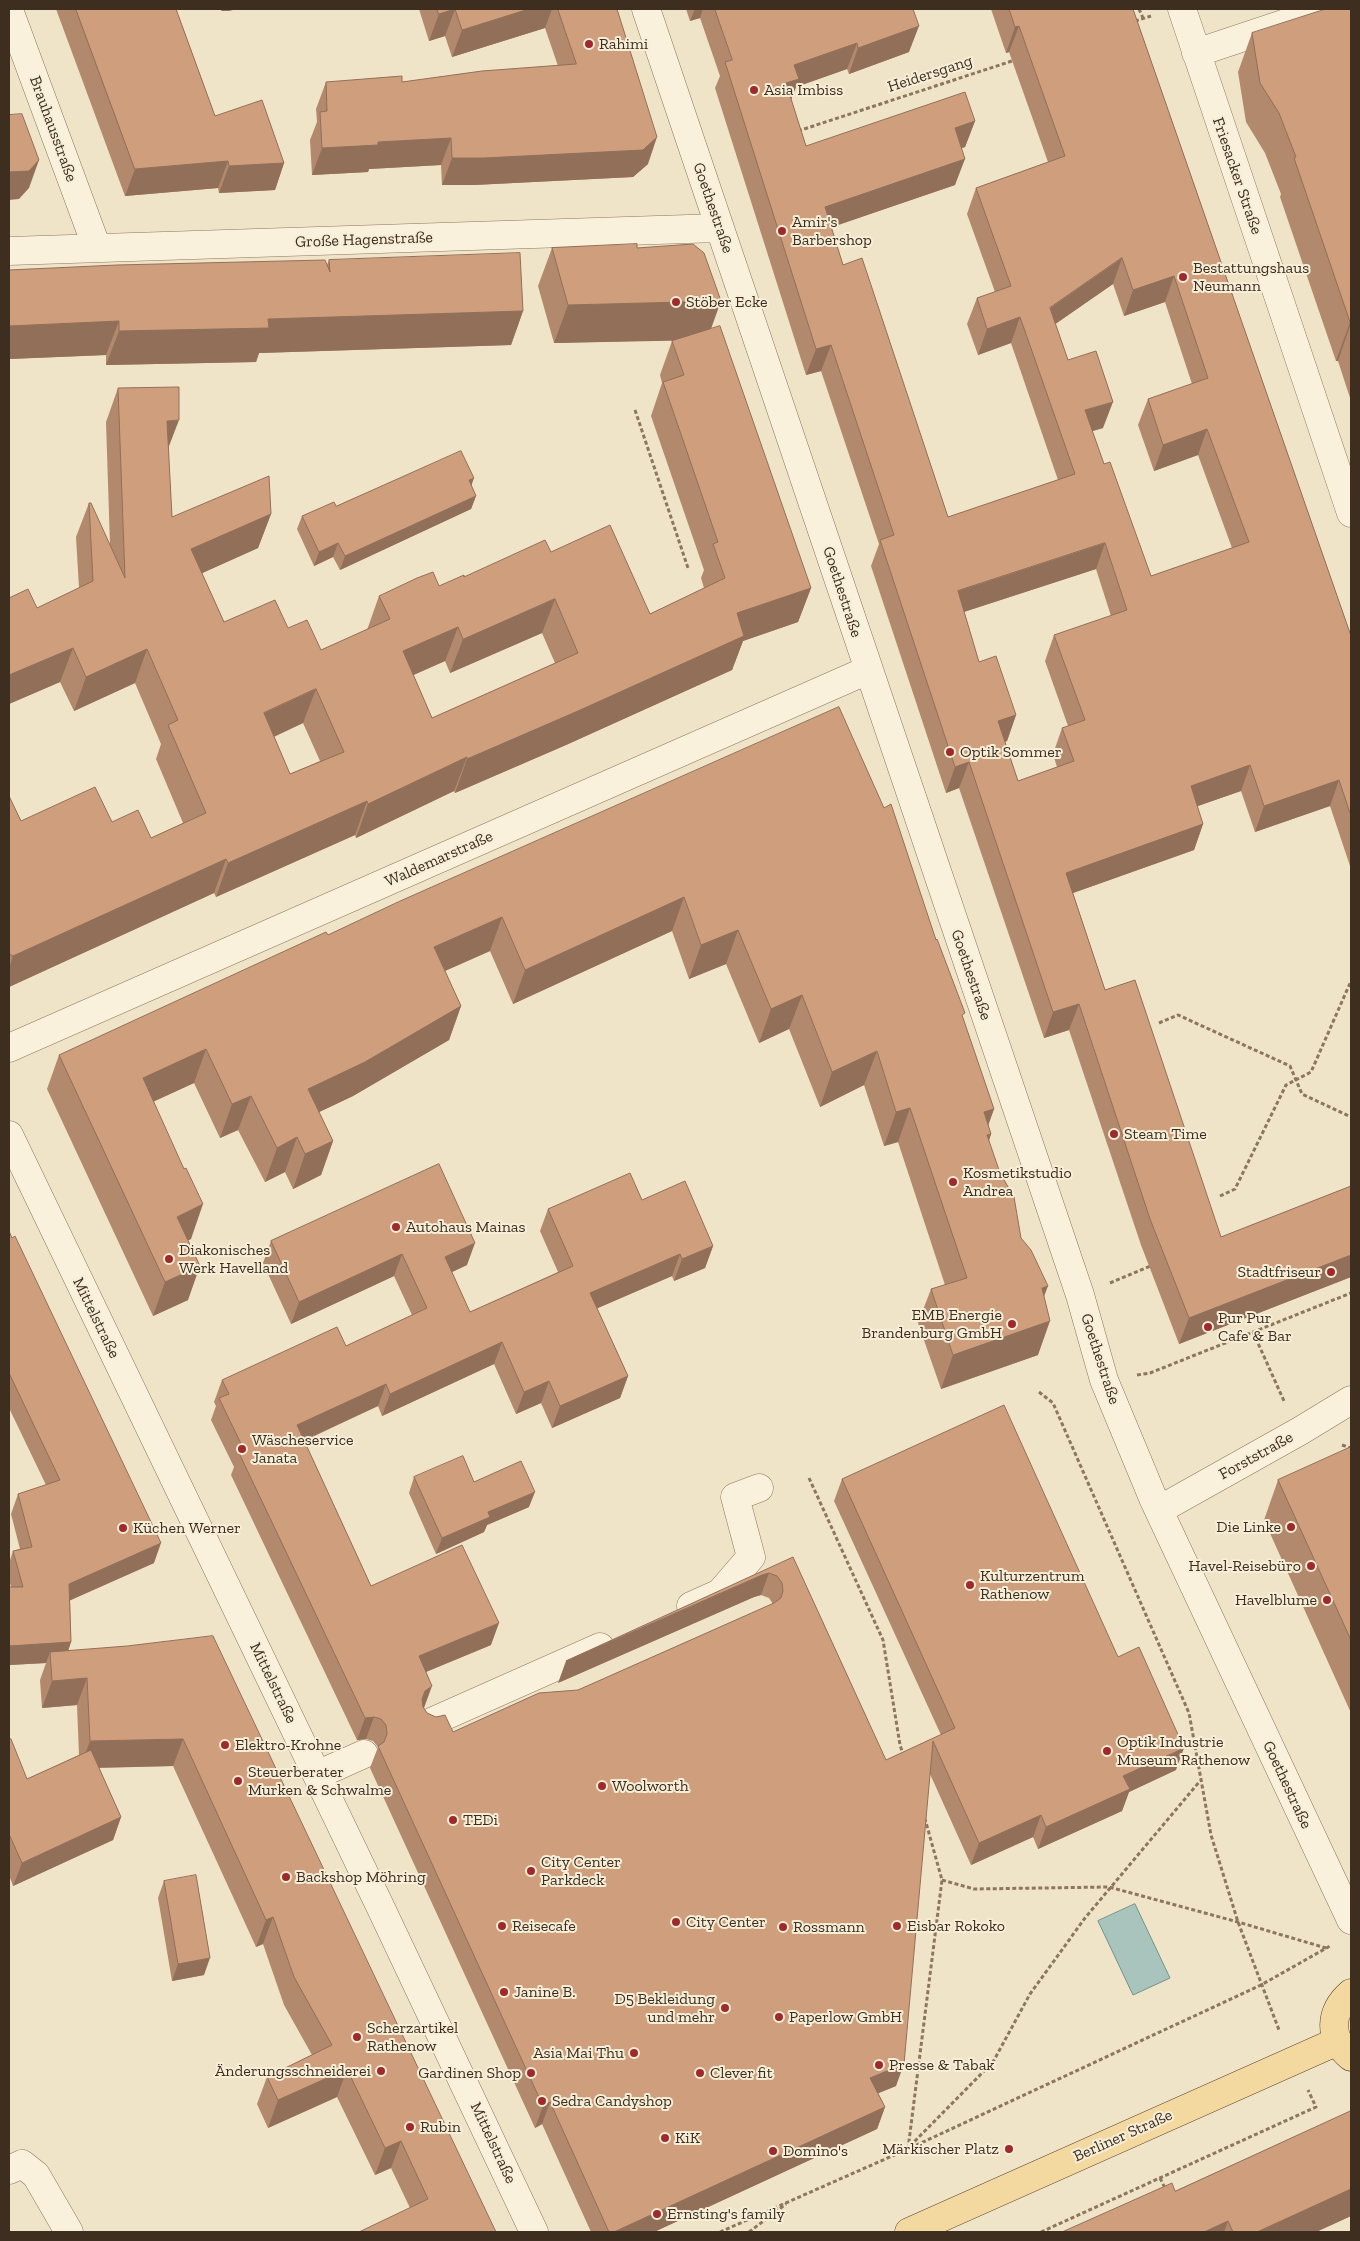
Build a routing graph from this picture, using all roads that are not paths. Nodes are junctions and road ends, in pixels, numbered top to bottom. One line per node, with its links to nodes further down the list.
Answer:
1 (646, 9): 6 (street, Goethestraße)
2 (1328, 9): 5 (street)
3 (9, 10): 7 (street, Brauhausstraße)
4 (1169, 11): 5 (street, Friesacker Straße)
5 (1196, 54): 9 (street, Friesacker Straße)
6 (719, 228): 7 (street, Große Hagenstraße); 10 (street, Goethestraße)
7 (97, 248): 8 (street, Große Hagenstraße)
8 (9, 251)
9 (1351, 513)
10 (868, 670): 11 (street, Waldemarstraße); 15 (street, Goethestraße)
11 (9, 1048)
12 (9, 1135): 22 (street, Mittelstraße)
13 (1351, 1400): 15 (street, Forststraße)
14 (759, 1488): 16 (street)
15 (1159, 1510): 23 (street, Goethestraße)
16 (667, 1617)
17 (623, 1636): 19 (street)
18 (545, 1698): 19 (street)
19 (481, 1700): 20 (street)
20 (429, 1723)
21 (364, 1754): 22 (street)
22 (317, 1775): 28 (street, Mittelstraße)
23 (1351, 1920)
24 (1351, 1993): 25 (main road, Berliner Straße)
25 (1345, 2049): 29 (main road, Berliner Straße)
26 (9, 2170): 27 (street)
27 (69, 2232)
28 (534, 2232)
29 (910, 2232)

